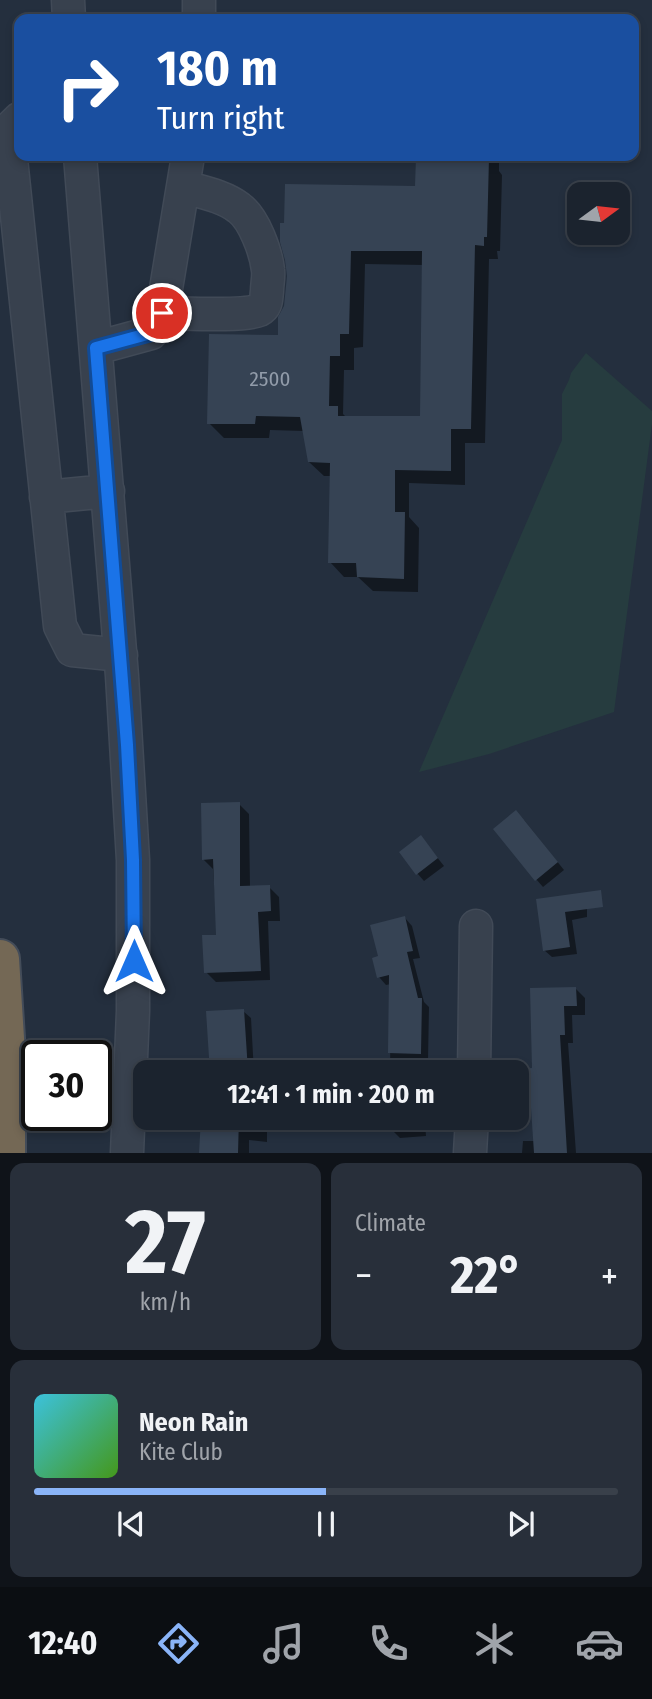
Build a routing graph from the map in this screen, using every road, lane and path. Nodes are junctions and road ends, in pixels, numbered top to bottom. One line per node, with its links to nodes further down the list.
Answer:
1 (14, 124): 8 (street)
2 (80, 161): 6 (street)
3 (187, 161): 4 (street)
4 (184, 187): 5 (street); 5 (street)
5 (162, 313): 6 (street)
6 (96, 348): 7 (street)
7 (108, 491): 8 (street); 9 (street)
8 (46, 497): 9 (street)
9 (121, 655): 15 (street)
10 (476, 926): 12 (street)
11 (0, 960): 14 (highway)
12 (474, 1060)
13 (471, 1130): 16 (street)
14 (6, 1153)
15 (127, 1153)
16 (470, 1153)

